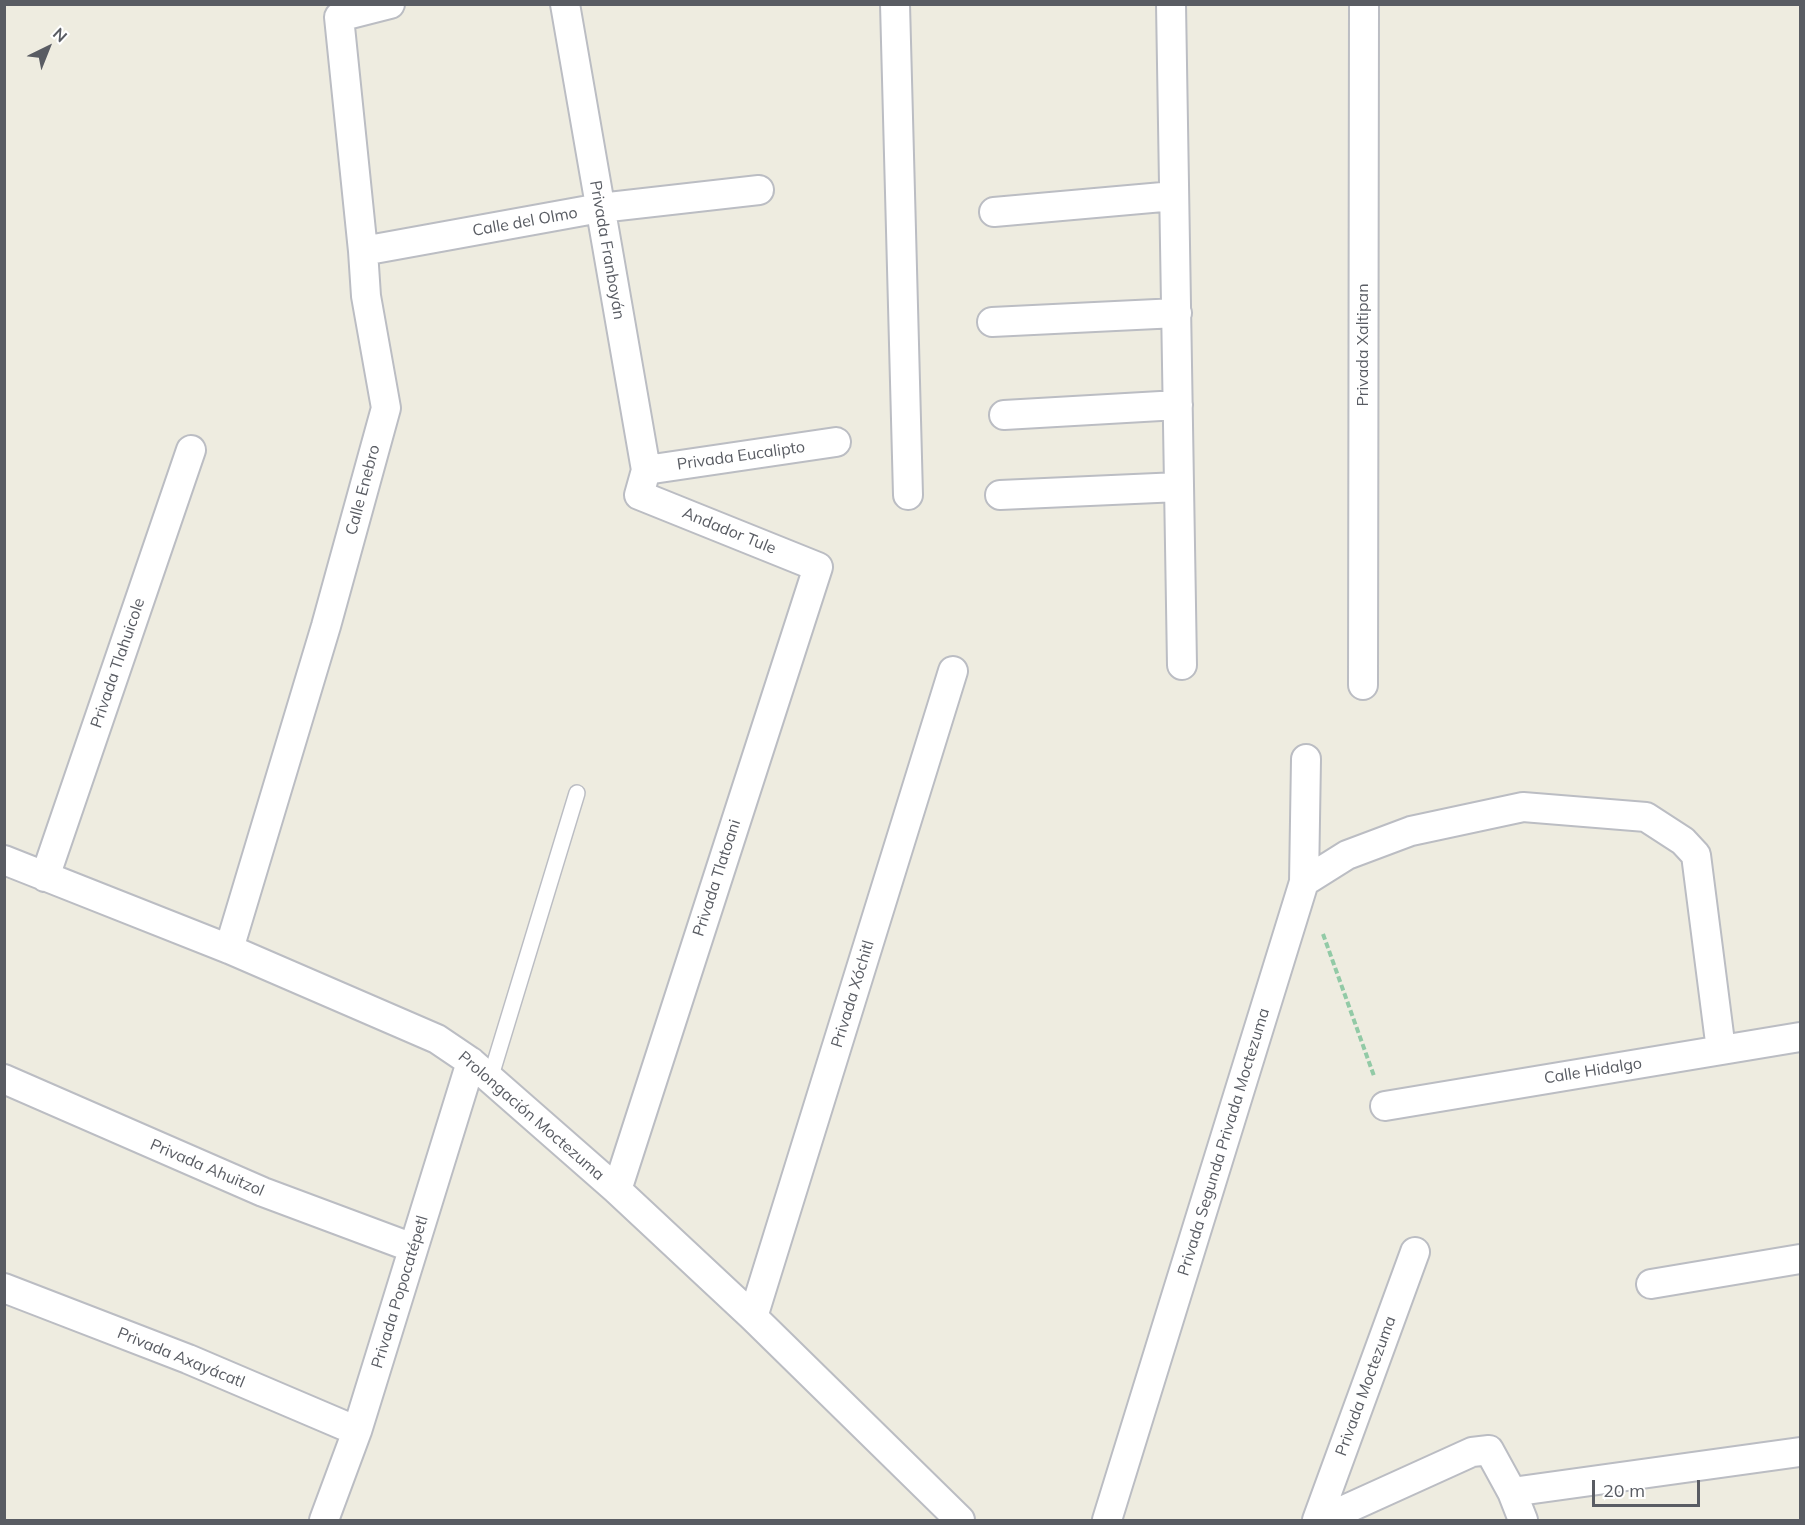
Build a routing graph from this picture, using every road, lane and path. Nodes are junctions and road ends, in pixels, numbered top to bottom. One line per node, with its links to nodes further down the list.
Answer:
1 (390, 4): 10 (street, Calle Enebro)
2 (565, 4): 8 (street, Privada Franboyán)
3 (895, 4): 19 (street)
4 (1171, 4): 7 (street)
5 (1364, 4): 24 (street, Privada Xaltipan)
6 (759, 190): 8 (street, Calle del Olmo)
7 (1174, 196): 9 (street); 11 (street)
8 (600, 208): 10 (street, Calle del Olmo); 17 (street, Privada Franboyán)
9 (994, 212)
10 (363, 251): 30 (street, Calle Enebro)
11 (1177, 313): 12 (street); 13 (street)
12 (992, 322)
13 (1178, 405): 14 (street); 18 (street)
14 (1004, 415)
15 (836, 442): 17 (street, Privada Eucalipto)
16 (191, 450): 28 (street, Privada Tlahuicole)
17 (642, 482): 21 (street, Andador Tule)
18 (1179, 486): 20 (street); 22 (street)
19 (908, 495)
20 (1000, 495)
21 (818, 567): 36 (street, Privada Tlatoani)
22 (1182, 665)
23 (953, 670): 42 (street, Privada Xóchitl)
24 (1363, 685)
25 (1306, 759): 29 (street, Privada Segunda Privada Moctezuma)
26 (577, 794): 33 (lane)
27 (4, 860): 28 (street, Prolongación Moctezuma)
28 (45, 877): 30 (street, Prolongación Moctezuma)
29 (1304, 882): 32 (street); 35 (path); 48 (street, Privada Segunda Privada Moctezuma)
30 (229, 949): 33 (street, Prolongación Moctezuma)
31 (1800, 1037): 32 (street, Calle Hidalgo)
32 (1721, 1050): 35 (street, Calle Hidalgo)
33 (481, 1070): 36 (street, Prolongación Moctezuma); 37 (street, Privada Popocatépetl)
34 (4, 1079): 37 (street, Privada Ahuitzol)
35 (1385, 1106)
36 (617, 1190): 42 (street, Prolongación Moctezuma)
37 (413, 1248): 43 (street, Privada Popocatépetl)
38 (1414, 1252): 49 (street, Privada Moctezuma)
39 (1800, 1259): 40 (street)
40 (1651, 1284)
41 (4, 1288): 43 (street, Privada Axayácatl)
42 (753, 1317): 47 (street, Prolongación Moctezuma)
43 (357, 1431): 46 (street, Privada Popocatépetl)
44 (1800, 1452): 45 (street)
45 (1512, 1492): 50 (street); 51 (street)
46 (324, 1521)
47 (960, 1521)
48 (1107, 1521)
49 (1317, 1521)
50 (1322, 1521)
51 (1523, 1521)

